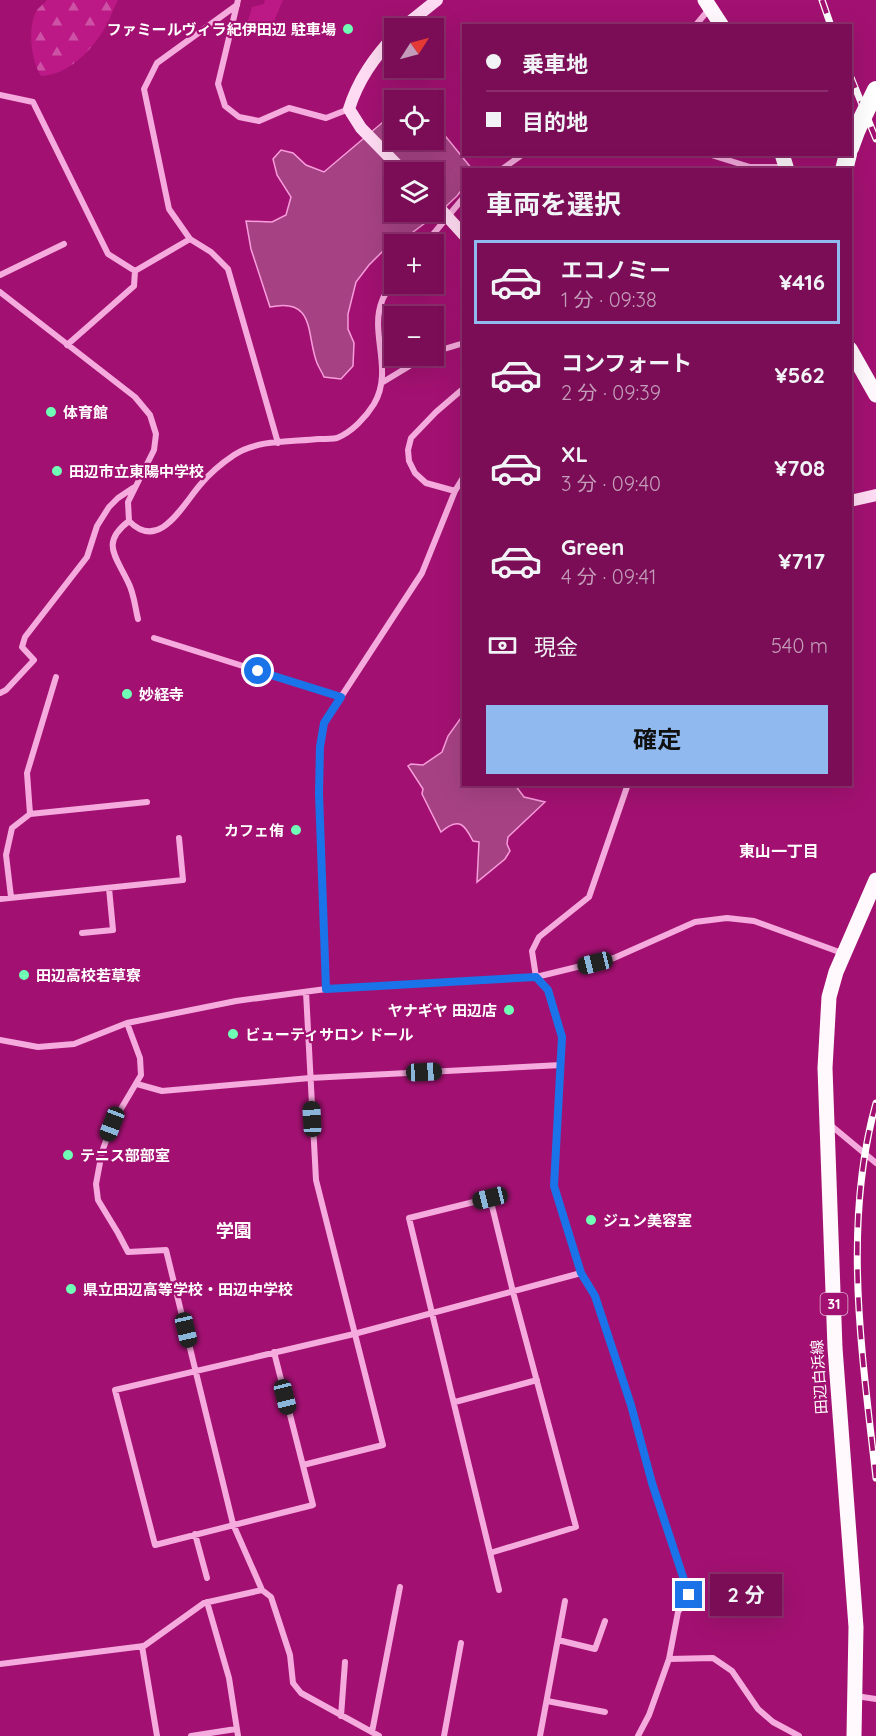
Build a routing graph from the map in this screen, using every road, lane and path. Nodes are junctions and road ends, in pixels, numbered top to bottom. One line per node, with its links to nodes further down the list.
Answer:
1 (436, 0): 4 (street)
2 (237, 3): 10 (street); 21 (street)
3 (708, 4): 5 (street); 6 (main road)
4 (414, 18)
5 (696, 24)
6 (721, 24)
7 (384, 48): 10 (street)
8 (876, 90): 11 (highway, bridge)
9 (0, 95): 23 (street)
10 (349, 109): 14 (street)
11 (852, 142)
12 (520, 156): 16 (street)
13 (714, 156): 15 (street)
14 (394, 162)
15 (785, 164)
16 (504, 168)
17 (462, 199): 20 (street)
18 (444, 213): 19 (street, bridge)
19 (462, 233)
20 (433, 234)
21 (190, 239): 23 (street); 35 (street)
22 (64, 244): 24 (street)
23 (135, 271): 28 (street)
24 (0, 275)
25 (0, 292): 28 (street)
26 (386, 294): 32 (street)
27 (462, 344): 29 (street)
28 (67, 345): 37 (street)
29 (444, 349)
30 (852, 353): 34 (main road)
31 (409, 366): 32 (street)
32 (383, 382): 35 (street)
33 (462, 390): 38 (street)
34 (876, 395)
35 (278, 443): 41 (street)
36 (462, 479): 38 (street)
37 (133, 488): 41 (street); 45 (street)
38 (455, 491): 46 (street)
39 (876, 495): 40 (street)
40 (852, 501)
41 (129, 521): 42 (street)
42 (138, 619)
43 (154, 638): 46 (street)
44 (56, 677): 49 (street)
45 (0, 693)
46 (341, 697): 58 (street)
47 (627, 786): 57 (street)
48 (147, 802): 49 (street)
49 (30, 814): 53 (street)
50 (179, 837): 52 (street)
51 (876, 880): 56 (main road, 田辺白浜線 / 31)
52 (109, 888): 53 (street); 55 (street)
53 (11, 897): 54 (street)
54 (0, 899)
55 (82, 933)
56 (843, 953): 57 (street); 65 (main road, 田辺白浜線 / 31)
57 (536, 977): 58 (street); 62 (street)
58 (326, 989): 59 (street)
59 (306, 992): 60 (street); 63 (street)
60 (127, 1023): 61 (street); 64 (street)
61 (0, 1040)
62 (561, 1065): 63 (street); 67 (street)
63 (310, 1078): 64 (street); 70 (street)
64 (137, 1084): 72 (street)
65 (827, 1122): 66 (street); 92 (main road, 田辺白浜線 / 31)
66 (876, 1163)
67 (581, 1273): 68 (street); 89 (street)
68 (513, 1292): 69 (street); 69 (street); 73 (street)
69 (433, 1312): 70 (street); 74 (street)
70 (354, 1334): 71 (street); 75 (street)
71 (274, 1352): 72 (street); 75 (street)
72 (195, 1371): 76 (street); 77 (street)
73 (537, 1380): 74 (street); 78 (street)
74 (454, 1402): 78 (street)
75 (303, 1465): 76 (street)
76 (233, 1524): 77 (street); 81 (street)
77 (195, 1534): 79 (street)
78 (490, 1553): 82 (street)
79 (207, 1578)
80 (400, 1587): 98 (street)
81 (262, 1590): 83 (street); 96 (street)
82 (499, 1590)
83 (207, 1602): 88 (street); 97 (street)
84 (566, 1602): 86 (street)
85 (605, 1621): 86 (street)
86 (558, 1640): 94 (street)
87 (461, 1643): 102 (street)
88 (142, 1646): 91 (street); 99 (street)
89 (669, 1659): 104 (street); 105 (street)
90 (345, 1662): 96 (street)
91 (0, 1664)
92 (856, 1696): 93 (street); 106 (main road, 田辺白浜線 / 31)
93 (876, 1699)
94 (547, 1701): 95 (street); 103 (street)
95 (605, 1712)
96 (341, 1716): 98 (street)
97 (237, 1732): 100 (street)
98 (372, 1732): 101 (street)
99 (157, 1736)
100 (191, 1736)
101 (379, 1736)
102 (444, 1736)
103 (540, 1736)
104 (638, 1736)
105 (799, 1736)
106 (854, 1736)

